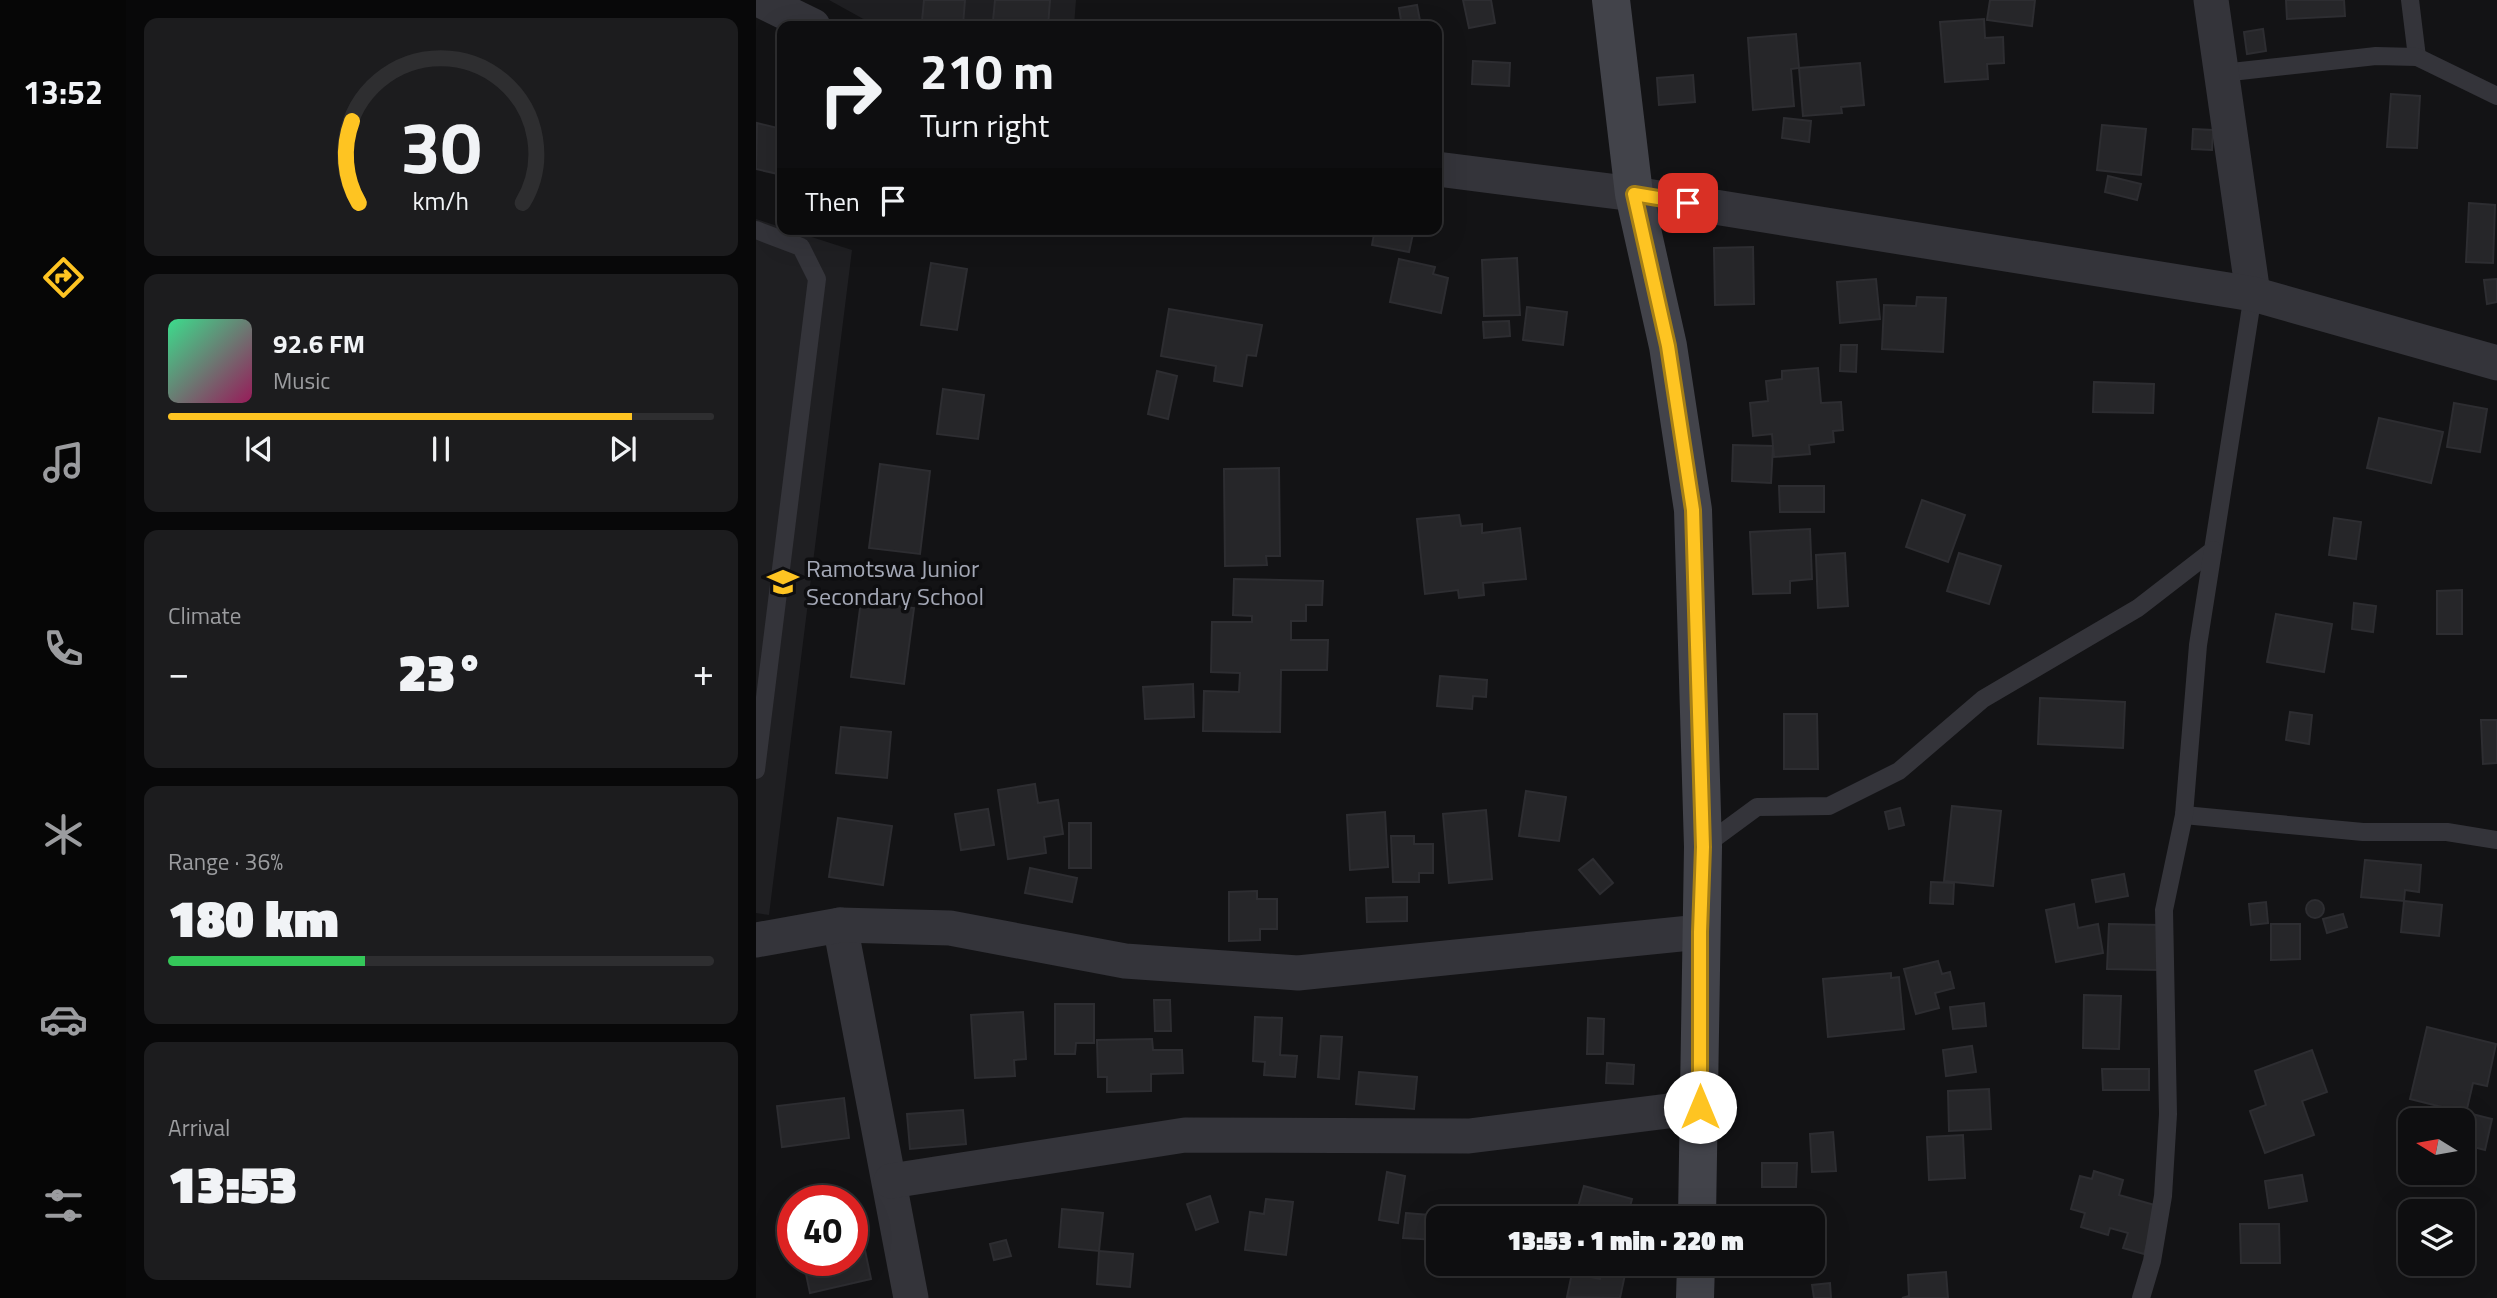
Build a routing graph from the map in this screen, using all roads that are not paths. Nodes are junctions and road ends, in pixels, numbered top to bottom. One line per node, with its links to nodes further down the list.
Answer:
1 (760, 0): 5 (street)
2 (1611, 0): 10 (street)
3 (2211, 0): 7 (street)
4 (2410, 0): 6 (lane)
5 (803, 21)
6 (2417, 57): 7 (lane); 8 (lane)
7 (2222, 73): 12 (street)
8 (2497, 96)
9 (1442, 170): 10 (street)
10 (1634, 194): 12 (street); 18 (street)
11 (756, 230): 15 (lane)
12 (2253, 294): 13 (street); 14 (lane)
13 (2497, 363)
14 (2213, 550): 16 (lane); 18 (lane)
15 (756, 770)
16 (2184, 815): 17 (lane); 28 (lane)
17 (2497, 840)
18 (1703, 847): 20 (street)
19 (840, 925): 20 (street); 21 (street); 23 (street)
20 (1700, 932): 22 (street)
21 (756, 940)
22 (1700, 1107): 23 (street); 24 (street)
23 (891, 1181): 26 (street)
24 (1698, 1206)
25 (1696, 1276): 27 (street)
26 (911, 1298)
27 (1695, 1298)
28 (2141, 1298)

